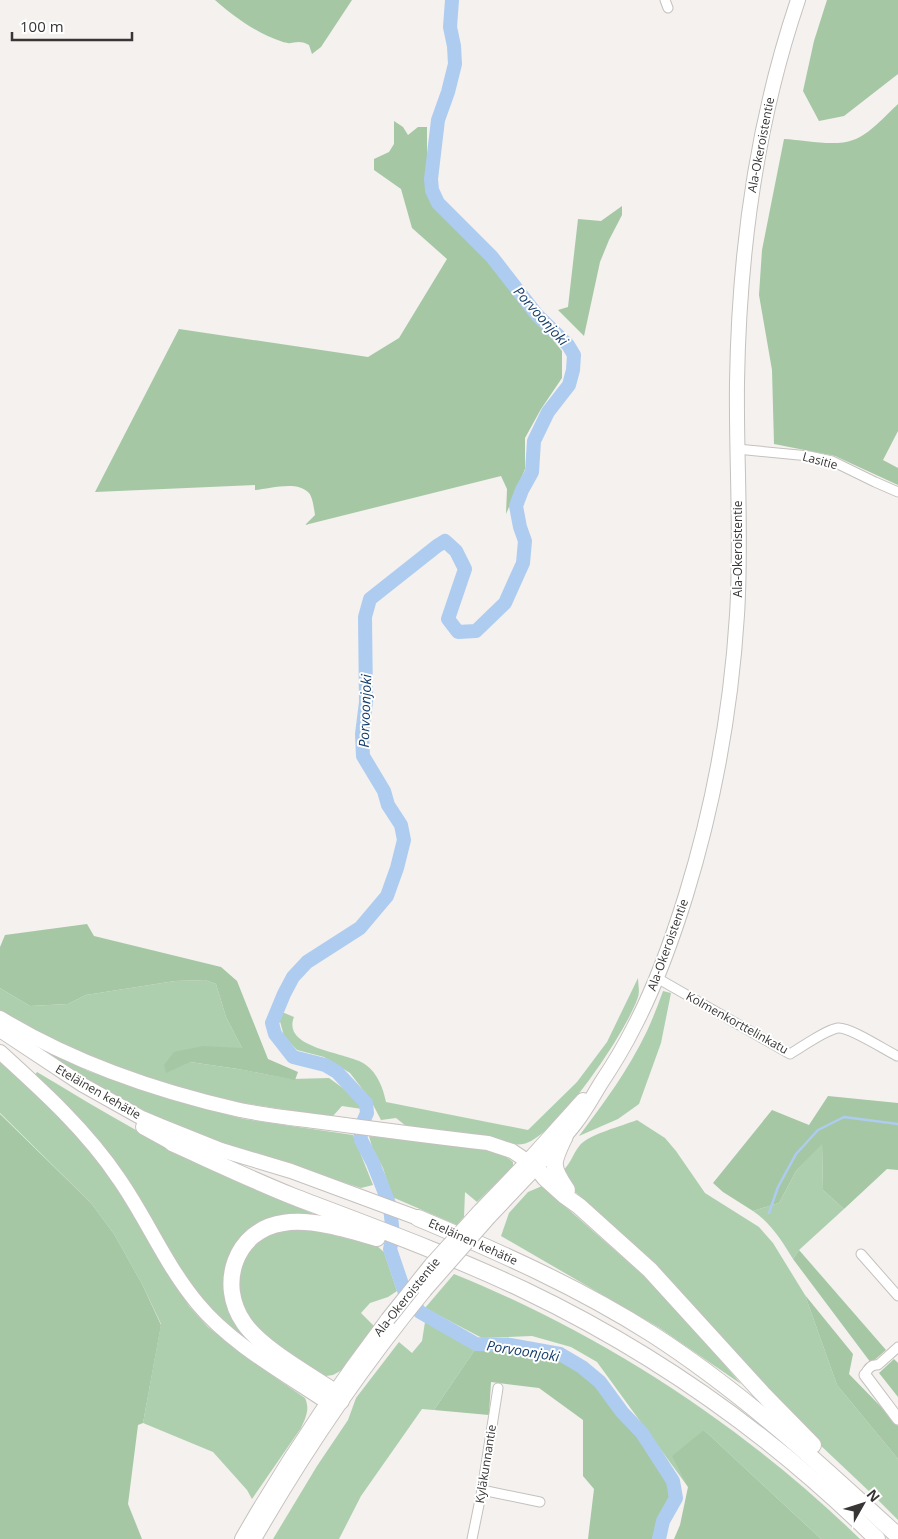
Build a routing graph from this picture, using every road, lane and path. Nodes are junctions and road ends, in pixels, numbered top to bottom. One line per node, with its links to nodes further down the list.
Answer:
1 (798, 0): 2 (main road, Ala-Okeroistentie)
2 (737, 449): 3 (street, Lasitie); 4 (main road, Ala-Okeroistentie)
3 (898, 492)
4 (657, 978): 9 (street, Kolmenkorttelinkatu); 10 (main road, Ala-Okeroistentie)
5 (0, 1018): 13 (main road)
6 (0, 1030): 15 (main road, Eteläinen kehätie)
7 (0, 1038): 12 (main road, Eteläinen kehätie)
8 (0, 1052): 22 (main road)
9 (896, 1056)
10 (603, 1080): 11 (main road, Ala-Okeroistentie); 13 (main road, Ala-Okeroistentie)
11 (565, 1136): 13 (main road, Ala-Okeroistentie); 14 (highway)
12 (172, 1143): 16 (highway, Eteläinen kehätie)
13 (532, 1164): 14 (highway); 22 (main road, Ala-Okeroistentie, bridge)
14 (579, 1206): 26 (highway)
15 (418, 1218): 26 (highway, Eteläinen kehätie)
16 (368, 1230): 22 (highway); 30 (highway, Eteläinen kehätie)
17 (861, 1254): 18 (street)
18 (898, 1296)
19 (898, 1347): 20 (street)
20 (865, 1376): 23 (street)
21 (498, 1388): 24 (street, Kyläkunnantie)
22 (334, 1398): 27 (main road, Ala-Okeroistentie); 28 (main road, Ala-Okeroistentie)
23 (898, 1419)
24 (482, 1490): 25 (street); 29 (street, Kyläkunnantie)
25 (540, 1502)
26 (898, 1535)
27 (242, 1539)
28 (254, 1539)
29 (472, 1539)
30 (877, 1539)

